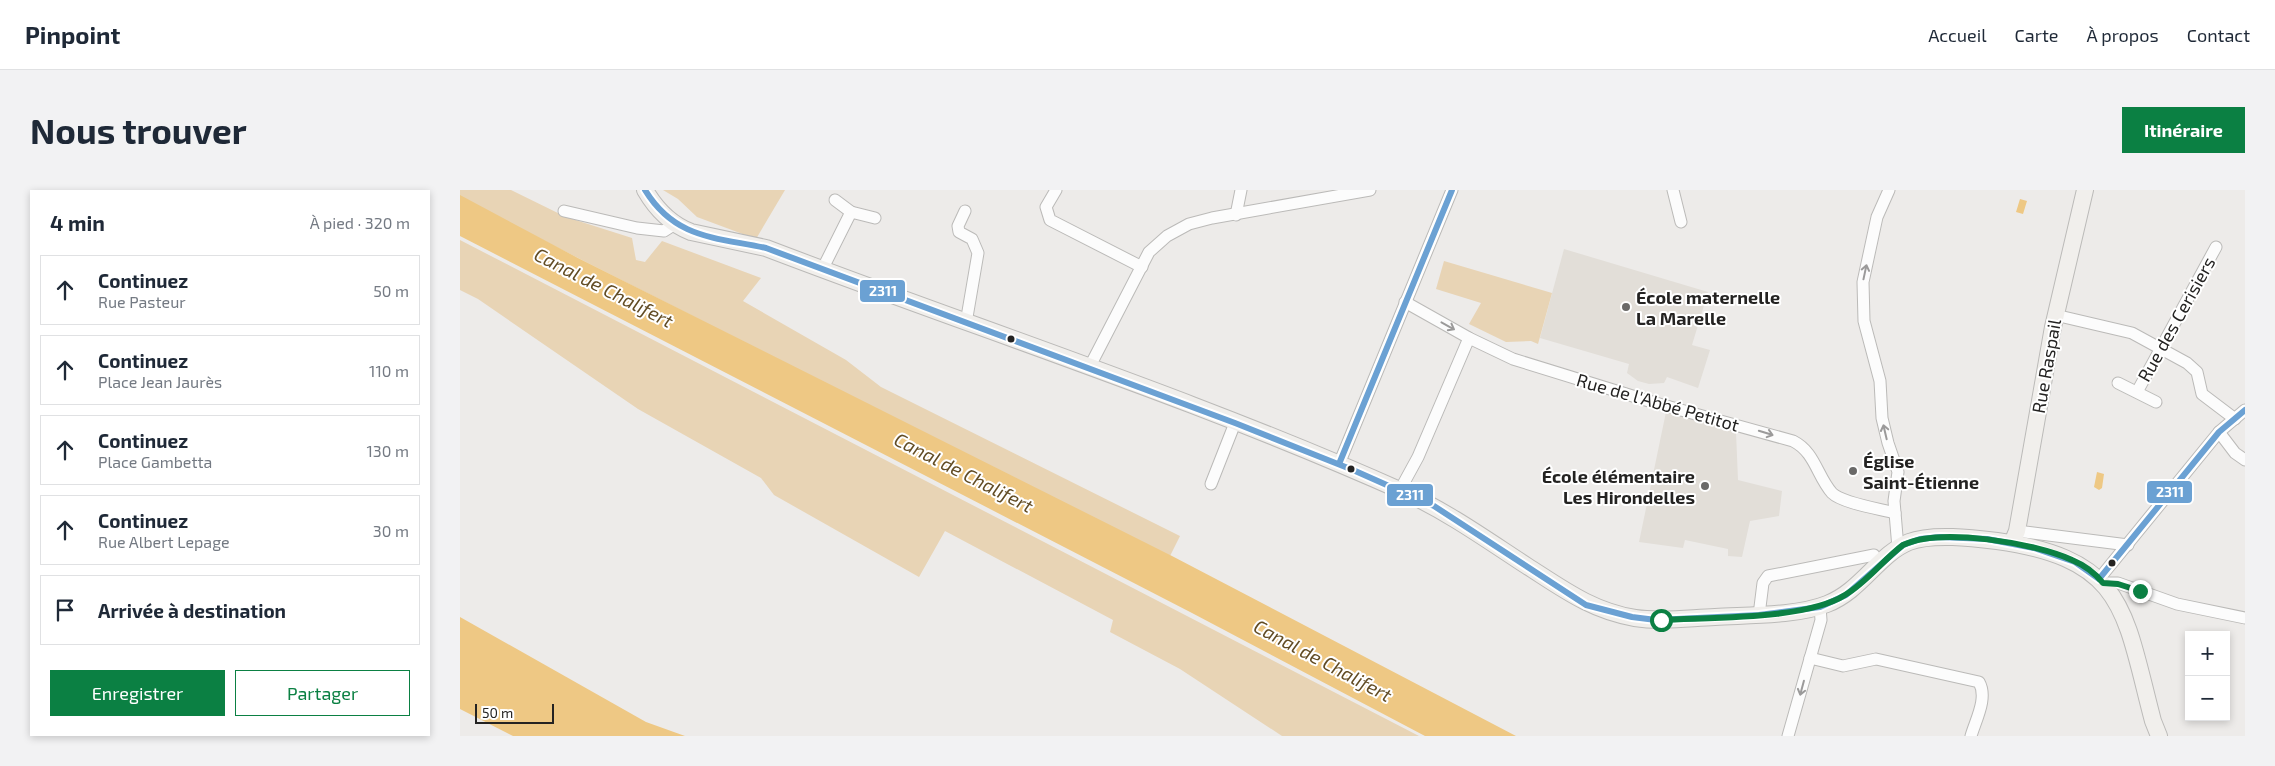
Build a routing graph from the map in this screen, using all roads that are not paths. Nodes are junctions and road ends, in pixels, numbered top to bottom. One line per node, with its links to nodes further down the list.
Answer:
1 (645, 190): 16 (street)
2 (1056, 190): 18 (street)
3 (1241, 190): 13 (street)
4 (1370, 190): 13 (street)
5 (1452, 190): 20 (street)
6 (1673, 190): 15 (street)
7 (1889, 190): 37 (street, one-way to 7)
8 (2085, 190): 21 (street, Rue Raspail)
9 (835, 200): 12 (street)
10 (564, 211): 16 (street)
11 (965, 211): 22 (street)
12 (851, 212): 14 (street); 19 (street)
13 (1236, 215): 18 (street)
14 (875, 218)
15 (1681, 222)
16 (675, 224): 19 (street)
17 (2216, 247): 24 (street, Rue des Cerisiers)
18 (1142, 267): 25 (street)
19 (822, 270): 22 (street)
20 (1405, 302): 23 (street, Rue de l'Abbé Petitot, one-way to 23); 34 (street)
21 (2055, 315): 24 (street); 38 (street, Rue Raspail)
22 (966, 323): 25 (street)
23 (1469, 338): 36 (street); 37 (street, Rue de l'Abbé Petitot, one-way to 37)
24 (2160, 349): 27 (street, Rue des Cerisiers); 30 (street)
25 (1089, 368): 31 (street)
26 (2118, 383): 27 (street, Rue des Cerisiers)
27 (2137, 392): 28 (street, Rue des Cerisiers)
28 (2156, 402)
29 (2245, 410): 30 (street)
30 (2234, 419): 32 (street)
31 (1235, 423): 34 (street); 35 (street)
32 (2219, 432): 33 (street); 39 (street)
33 (2245, 460)
34 (1339, 464): 36 (street)
35 (1210, 484)
36 (1400, 490): 44 (street)
37 (1895, 513): 40 (street)
38 (2014, 537): 39 (street); 40 (street); 42 (street)
39 (2128, 545): 42 (street)
40 (1898, 548): 43 (street)
41 (1874, 554): 44 (street)
42 (2101, 581): 45 (street); 49 (street)
43 (1820, 606): 44 (street); 46 (street)
44 (1759, 615)
45 (2245, 618)
46 (1810, 658): 47 (street, one-way to 47); 48 (street)
47 (1788, 736)
48 (1971, 736)
49 (2159, 736)

